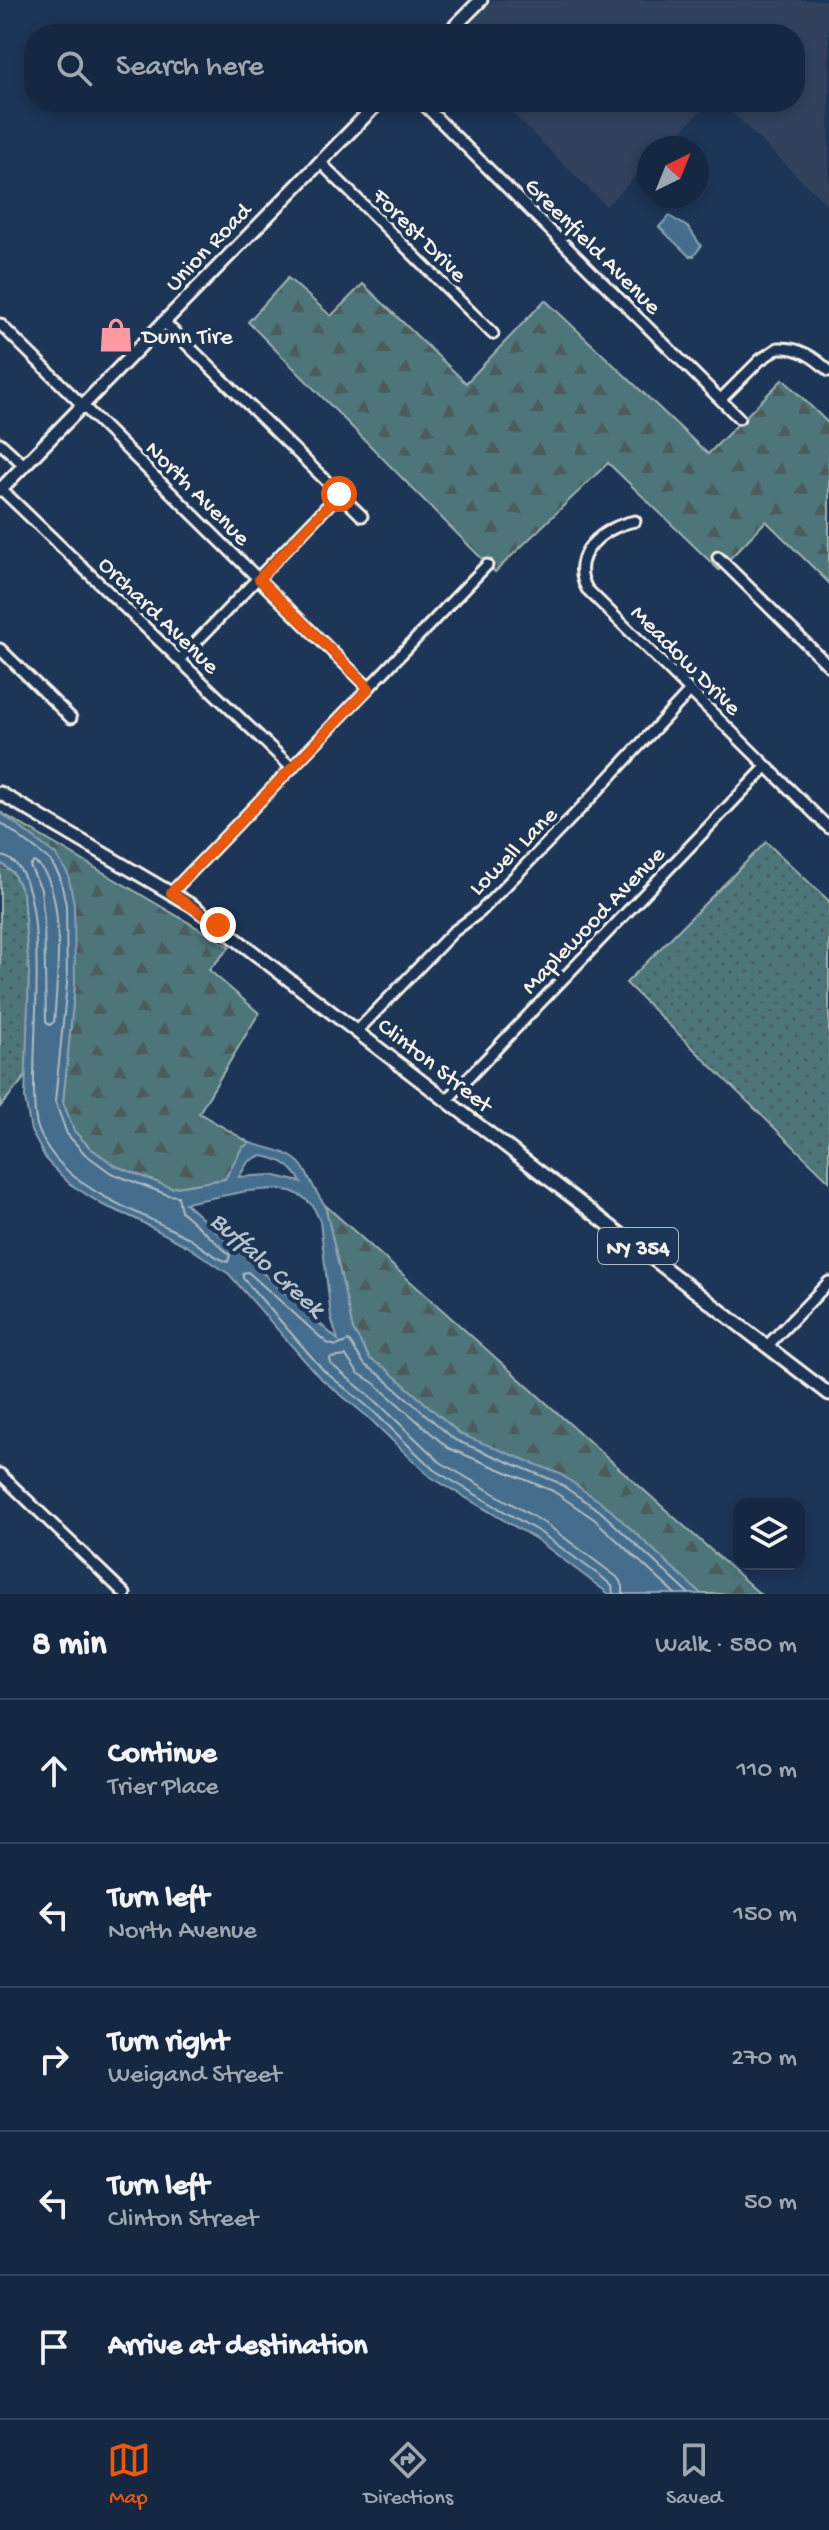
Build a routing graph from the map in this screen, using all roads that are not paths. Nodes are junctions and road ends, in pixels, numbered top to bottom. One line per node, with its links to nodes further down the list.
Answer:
1 (481, 0): 2 (main road)
2 (457, 24)
3 (369, 112): 5 (main road, Union Road)
4 (431, 112): 10 (street, Greenfield Avenue)
5 (320, 162): 6 (main road, Union Road); 8 (street, Forest Drive)
6 (164, 322): 11 (main road, Union Road); 16 (street)
7 (0, 324): 11 (street, North Avenue)
8 (493, 334)
9 (829, 371): 10 (street)
10 (721, 399): 12 (street, Greenfield Avenue)
11 (83, 405): 14 (main road, Union Road); 21 (street, North Avenue)
12 (739, 418)
13 (0, 443): 14 (street)
14 (24, 465): 15 (main road, Union Road)
15 (0, 489): 23 (street, Orchard Avenue)
16 (339, 494): 17 (street); 21 (street)
17 (362, 516)
18 (635, 521): 26 (street, Meadow Drive)
19 (718, 557): 24 (street)
20 (487, 565): 25 (street)
21 (259, 579): 23 (street); 25 (street, North Avenue)
22 (0, 649): 27 (street)
23 (179, 660): 29 (street, Orchard Avenue)
24 (829, 666)
25 (369, 688): 29 (street)
26 (690, 691): 28 (street, Meadow Drive); 33 (street, Lowell Lane)
27 (71, 718)
28 (766, 767): 31 (street, Meadow Drive); 34 (street, Maplewood Avenue)
29 (292, 768): 32 (street)
30 (0, 793): 32 (main road, Clinton Street / NY 354)
31 (829, 828)
32 (171, 893): 33 (main road, Clinton Street / NY 354)
33 (357, 1031): 34 (main road, Clinton Street / NY 354)
34 (447, 1100): 36 (main road, Clinton Street / NY 354)
35 (829, 1282): 36 (street)
36 (767, 1346): 37 (main road, Clinton Street / NY 354)
37 (829, 1394)
38 (0, 1474): 39 (street)
39 (125, 1594)

